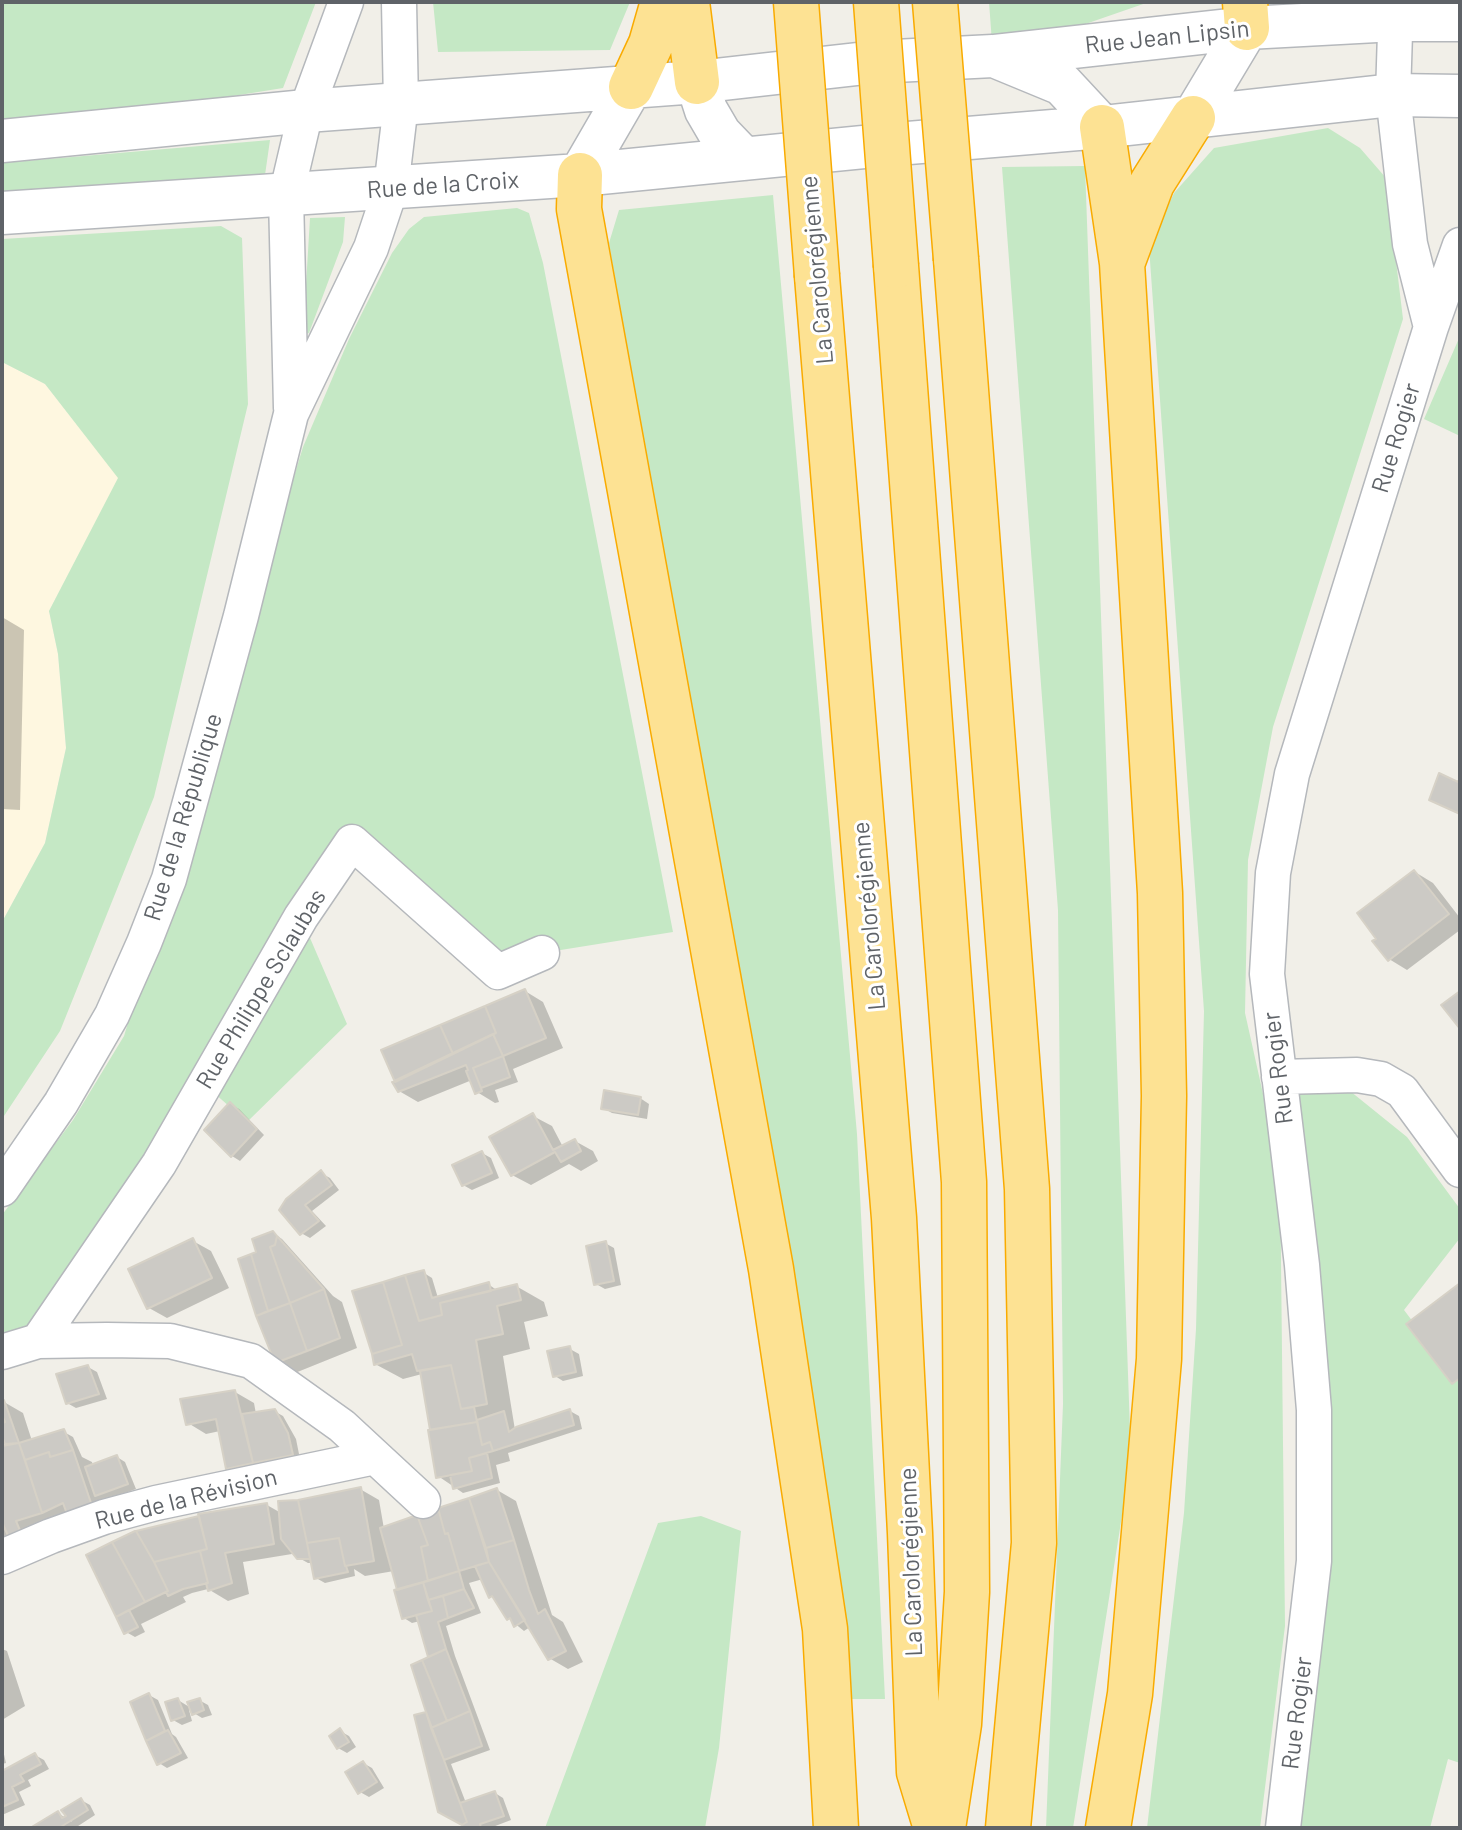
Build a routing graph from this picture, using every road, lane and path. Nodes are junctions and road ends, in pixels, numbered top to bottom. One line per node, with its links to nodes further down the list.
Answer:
1 (346, 2): 17 (street)
2 (399, 2): 16 (street, Rue de la République)
3 (663, 2): 13 (highway)
4 (687, 2): 12 (highway)
5 (796, 2): 40 (highway, La Carolorégienne, bridge)
6 (876, 2): 41 (highway, La Carolorégienne, bridge)
7 (935, 2): 42 (highway, bridge)
8 (1396, 11): 9 (street, Rue Jean Lipsin); 10 (street, Rue Jean Lipsin); 14 (street)
9 (1246, 15): 11 (street, Rue Jean Lipsin); 18 (street)
10 (1460, 20)
11 (993, 56): 12 (street, Rue Jean Lipsin); 19 (street)
12 (697, 82): 13 (street); 21 (street)
13 (631, 87): 16 (street); 22 (street)
14 (1393, 95): 15 (street); 18 (street); 28 (street)
15 (1460, 96)
16 (401, 104): 17 (street); 23 (street, Rue de la République)
17 (306, 111): 20 (street); 24 (street, Rue de la République)
18 (1193, 118): 19 (street); 27 (highway)
19 (1102, 127): 21 (street, Rue de la Croix); 27 (highway)
20 (2, 141)
21 (744, 159): 22 (street, Rue de la Croix)
22 (580, 175): 23 (street, Rue de la Croix); 39 (highway)
23 (391, 188): 24 (street, Rue de la Croix); 29 (street, Rue de la République)
24 (286, 196): 25 (street, Rue de la Croix); 29 (street, Rue de la République)
25 (2, 213)
26 (1460, 245): 28 (street, Rue Rogier)
27 (1122, 263): 43 (highway)
28 (1431, 327): 31 (street, Rue Rogier)
29 (291, 414): 33 (street, Rue de la République)
30 (542, 953): 34 (street, Rue Philippe Sclaubas)
31 (1279, 1077): 32 (street); 44 (street, Rue Rogier)
32 (1460, 1170)
33 (2, 1189)
34 (38, 1341): 35 (street); 36 (street)
35 (2, 1352)
36 (375, 1457): 37 (street); 38 (street, Rue de la Révision)
37 (423, 1501)
38 (2, 1557)
39 (836, 1828)
40 (936, 1828)
41 (943, 1828)
42 (1008, 1828)
43 (1108, 1828)
44 (1283, 1828)

